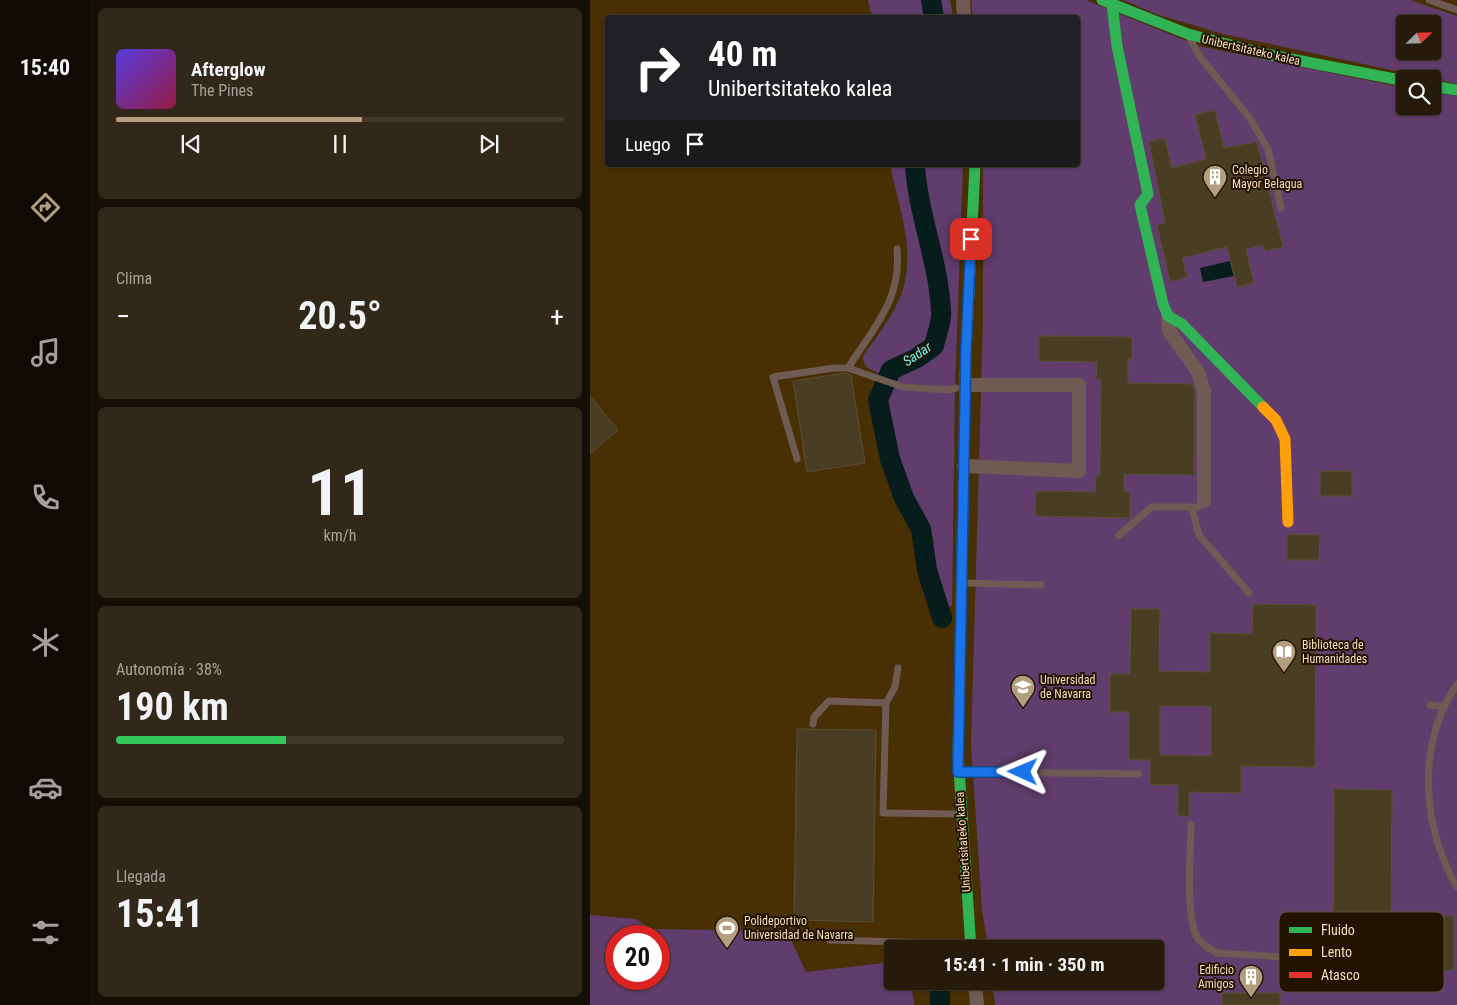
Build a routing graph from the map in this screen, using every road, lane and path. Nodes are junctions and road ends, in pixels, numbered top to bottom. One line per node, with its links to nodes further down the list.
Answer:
1 (963, 0): 5 (street)
2 (1429, 0): 4 (lane)
3 (1107, 2): 6 (street, Unibertsitateko kalea); 13 (street)
4 (1457, 10)
5 (964, 15)
6 (1188, 34): 7 (street, Unibertsitateko kalea); 11 (lane)
7 (1396, 79)
8 (1441, 87): 9 (street)
9 (1457, 90)
10 (975, 167): 15 (street, Unibertsitateko kalea)
11 (1280, 208)
12 (897, 249): 14 (lane)
13 (1168, 316): 18 (street); 19 (street)
14 (848, 368): 15 (lane); 16 (lane)
15 (960, 387): 17 (street, Unibertsitateko kalea); 17 (street)
16 (797, 459)
17 (964, 466): 21 (street, Unibertsitateko kalea)
18 (1198, 505): 20 (lane); 23 (lane)
19 (1288, 522)
20 (1119, 535)
21 (962, 583): 22 (lane); 30 (street, Unibertsitateko kalea)
22 (1041, 585)
23 (1249, 593)
24 (898, 668): 26 (lane)
25 (1457, 684): 28 (lane)
26 (886, 703): 29 (lane); 32 (lane)
27 (1430, 704): 28 (lane)
28 (1444, 707): 34 (lane)
29 (813, 724)
30 (958, 772): 31 (lane); 32 (street, Unibertsitateko kalea)
31 (1139, 774)
32 (961, 814): 36 (street, Unibertsitateko kalea)
33 (1191, 824): 38 (lane)
34 (1457, 887)
35 (830, 940): 37 (lane)
36 (971, 940)
37 (884, 942)
38 (1279, 957)
39 (975, 990): 40 (street)
40 (977, 1005)

